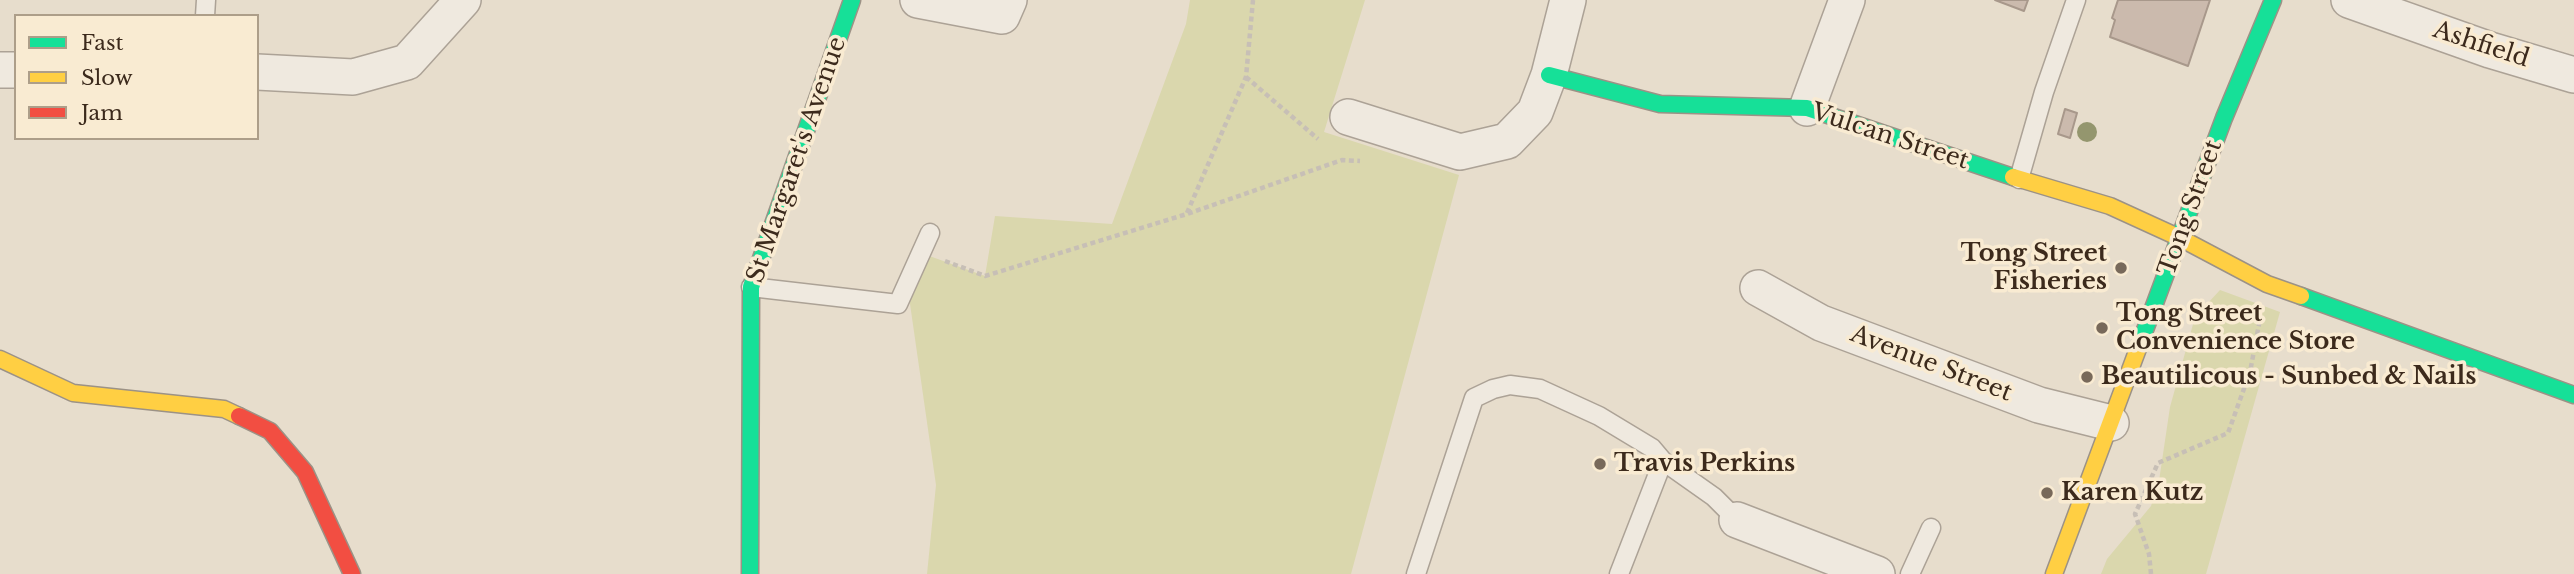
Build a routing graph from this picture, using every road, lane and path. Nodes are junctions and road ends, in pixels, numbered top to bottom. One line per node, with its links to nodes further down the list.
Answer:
1 (463, 0): 11 (street)
2 (852, 0): 27 (main road, St Margaret's Avenue)
3 (918, 0): 4 (street)
4 (1009, 0)
5 (1253, 0): 14 (path)
6 (1568, 0): 12 (street)
7 (1847, 0): 15 (street)
8 (2077, 0): 21 (lane)
9 (2273, 0): 24 (main road, Tong Street)
10 (2349, 0): 13 (street, Ashfield)
11 (259, 72)
12 (1549, 75): 15 (main road, Vulcan Street); 16 (street)
13 (2574, 75)
14 (1246, 77): 17 (path); 22 (path)
15 (1807, 108): 21 (main road, Vulcan Street)
16 (1348, 117)
17 (1323, 143)
18 (1333, 151): 19 (path)
19 (1342, 160): 20 (path); 22 (path)
20 (1370, 161)
21 (2019, 179): 24 (main road, Vulcan Street)
22 (1187, 214): 25 (path)
23 (930, 233): 25 (lane)
24 (2180, 238): 26 (main road, Vulcan Street); 31 (main road, Tong Street)
25 (921, 253): 27 (lane)
26 (2267, 284): 30 (main road, Vulcan Street); 42 (path)
27 (751, 287): 36 (main road, St Margaret's Avenue)
28 (1758, 288): 31 (street, Avenue Street)
29 (0, 359): 35 (main road)
30 (2574, 395)
31 (2111, 423): 41 (main road, Tong Street)
32 (1662, 461): 33 (lane); 37 (lane); 38 (lane)
33 (1737, 520): 39 (street)
34 (1931, 528): 40 (lane)
35 (352, 574)
36 (750, 574)
37 (1416, 574)
38 (1619, 574)
39 (1877, 574)
40 (1910, 574)
41 (2054, 574)
42 (2151, 574)

